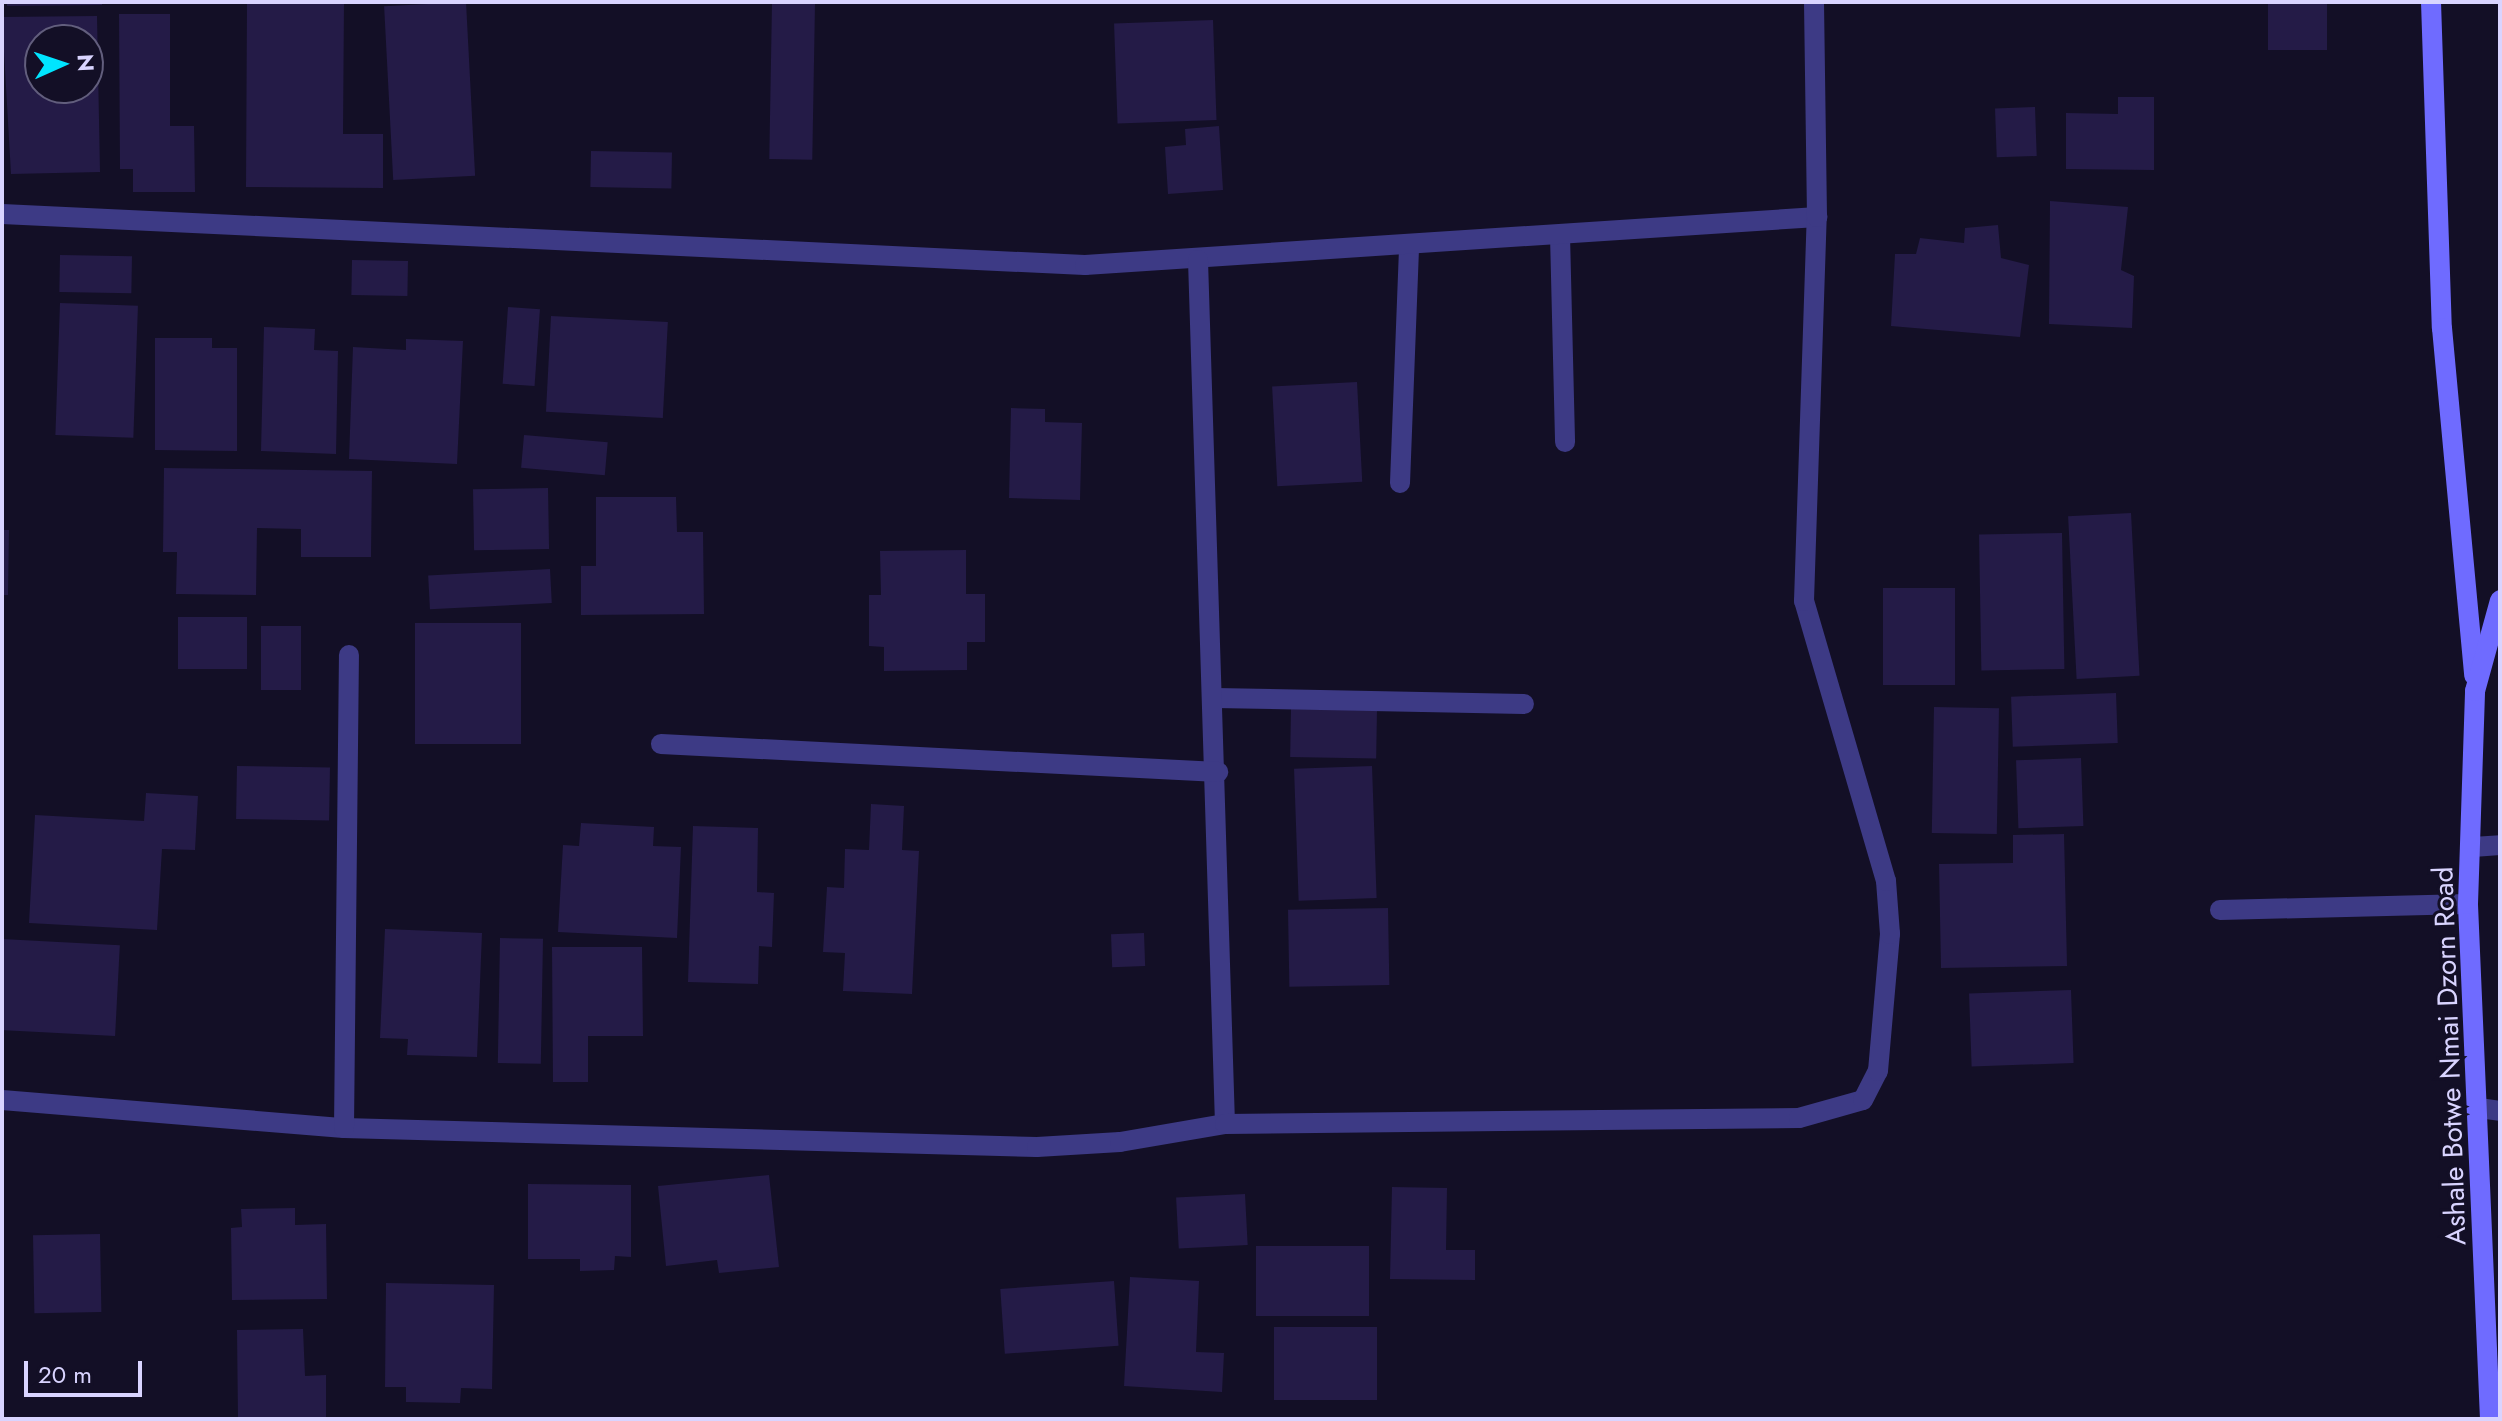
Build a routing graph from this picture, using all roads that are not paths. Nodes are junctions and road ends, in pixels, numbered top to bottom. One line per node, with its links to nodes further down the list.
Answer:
1 (1814, 2): 4 (street)
2 (2431, 2): 12 (main road)
3 (2, 214): 7 (street)
4 (1817, 217): 5 (street); 23 (street)
5 (1560, 235): 6 (street); 8 (street)
6 (1409, 246): 7 (street); 9 (street)
7 (1198, 260): 13 (street)
8 (1565, 442)
9 (1400, 483)
10 (2500, 600): 12 (main road, Ashale Botwe Nmai Dzorn Road)
11 (349, 655): 24 (street)
12 (2475, 691): 18 (main road, Ashale Botwe Nmai Dzorn Road)
13 (1215, 698): 14 (street); 16 (street)
14 (1524, 704)
15 (661, 744): 16 (street)
16 (1218, 772): 23 (street)
17 (2500, 845): 18 (street)
18 (2473, 847): 19 (main road, Ashale Botwe Nmai Dzorn Road)
19 (2468, 904): 20 (street); 22 (main road, Ashale Botwe Nmai Dzorn Road)
20 (2220, 910)
21 (2, 1100): 24 (street)
22 (2490, 1110): 25 (main road, Ashale Botwe Nmai Dzorn Road)
23 (1225, 1124): 24 (street)
24 (344, 1128)
25 (2493, 1312): 26 (main road, Ashale Botwe Nmai Dzorn Road)
26 (2490, 1419)

